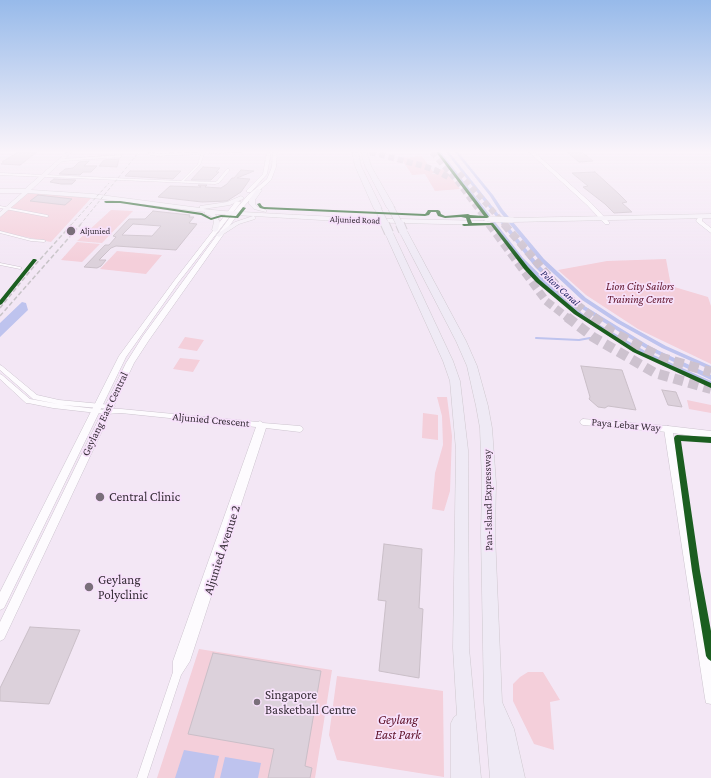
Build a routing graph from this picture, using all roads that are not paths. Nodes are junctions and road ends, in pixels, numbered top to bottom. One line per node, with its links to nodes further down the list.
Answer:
1 (53, 188): 9 (main road)
2 (252, 188): 11 (main road)
3 (368, 188): 44 (highway, bridge)
4 (382, 188): 46 (highway, Pan-Island Expressway, bridge)
5 (570, 188): 17 (main road)
6 (0, 189): 7 (main road, Aljunied Road)
7 (29, 189): 9 (main road, Aljunied Road); 10 (main road, Aljunied Road); 12 (main road)
8 (259, 190): 16 (main road); 18 (main road)
9 (69, 191): 15 (main road, Aljunied Road)
10 (41, 192): 12 (main road); 15 (main road, Aljunied Road)
11 (241, 198): 15 (main road); 16 (main road)
12 (18, 199): 14 (main road)
13 (0, 207): 14 (street)
14 (8, 208): 19 (main road); 20 (street)
15 (202, 210): 16 (main road, Aljunied Road); 29 (main road)
16 (233, 212): 18 (main road, Aljunied Road); 29 (main road, Geylang East Central)
17 (596, 212): 22 (main road); 25 (main road)
18 (264, 213): 26 (main road, Aljunied Road); 29 (main road)
19 (0, 215)
20 (47, 216)
21 (711, 216): 23 (main road, Aljunied Road)
22 (588, 219): 25 (main road, Aljunied Road); 26 (main road, Aljunied Road)
23 (700, 219): 24 (main road, Aljunied Road); 25 (main road, Aljunied Road); 27 (main road)
24 (711, 220)
25 (605, 221): 26 (main road, Aljunied Road)
26 (512, 222)
27 (711, 231)
28 (0, 232): 30 (street)
29 (217, 232): 35 (main road, Geylang East Central); 36 (main road, Geylang East Central)
30 (44, 241)
31 (0, 264): 32 (street)
32 (12, 267)
33 (0, 367): 35 (street)
34 (0, 376): 35 (street)
35 (96, 407): 36 (street, Aljunied Crescent); 42 (main road, Geylang East Central)
36 (107, 409): 38 (street, Aljunied Crescent); 43 (main road, Geylang East Central)
37 (583, 422): 40 (street, Paya Lebar Way)
38 (262, 424): 39 (street, Aljunied Crescent); 47 (street, Aljunied Avenue 2)
39 (300, 429)
40 (668, 429): 41 (main road); 45 (main road)
41 (711, 435)
42 (0, 604)
43 (0, 635)
44 (461, 648): 48 (highway); 49 (highway)
45 (711, 698)
46 (493, 702): 50 (highway, Pan-Island Expressway); 51 (highway)
47 (142, 778)
48 (461, 778)
49 (471, 778)
50 (500, 778)
51 (515, 778)

